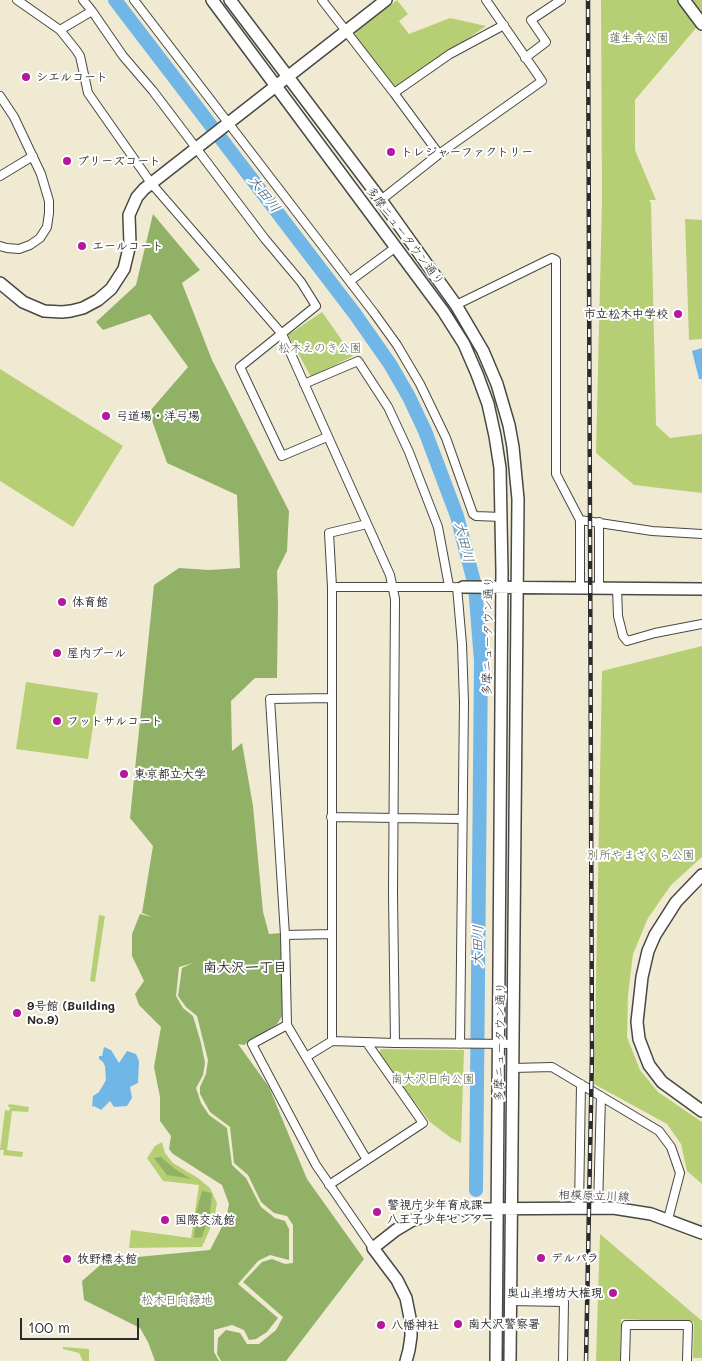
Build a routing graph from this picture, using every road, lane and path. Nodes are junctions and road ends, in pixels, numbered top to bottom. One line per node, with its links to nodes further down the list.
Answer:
1 (17, 0): 14 (street)
2 (83, 0): 11 (street)
3 (134, 0): 21 (street)
4 (212, 0): 18 (main road, 多摩ニュータウン通り)
5 (230, 0): 17 (main road, 多摩ニュータウン通り)
6 (322, 0): 15 (street)
7 (386, 0): 15 (main road)
8 (486, 0): 13 (street)
9 (560, 0): 16 (street)
10 (684, 0): 12 (main road)
11 (92, 11): 14 (street); 22 (street)
12 (700, 22)
13 (504, 25): 16 (street); 19 (street)
14 (60, 30): 26 (street)
15 (345, 32): 17 (main road); 19 (street)
16 (524, 58): 23 (street)
17 (287, 77): 18 (main road); 27 (main road, 多摩ニュータウン通り)
18 (276, 86): 21 (main road); 29 (main road, 多摩ニュータウン通り)
19 (394, 93): 23 (street)
20 (0, 96): 24 (street)
21 (224, 125): 22 (main road); 30 (street)
22 (196, 147): 26 (main road); 33 (street)
23 (439, 154): 27 (street)
24 (33, 156): 25 (street); 28 (street)
25 (0, 176)
26 (151, 182): 31 (main road); 33 (street)
27 (380, 200): 32 (main road, 多摩ニュータウン通り)
28 (0, 246)
29 (396, 247): 30 (street); 36 (main road, 多摩ニュータウン通り)
30 (350, 281): 36 (street)
31 (0, 283)
32 (456, 305): 37 (street); 45 (main road, 多摩ニュータウン通り)
33 (282, 334): 34 (street); 35 (street)
34 (304, 384): 35 (street); 43 (street)
35 (327, 436): 39 (street)
36 (502, 517): 44 (main road, 多摩ニュータウン通り)
37 (580, 520): 38 (street); 46 (street)
38 (599, 522): 40 (street); 47 (street)
39 (367, 524): 41 (street); 42 (street)
40 (702, 534)
41 (332, 586): 42 (street); 51 (street)
42 (394, 586): 43 (street); 53 (street)
43 (456, 587): 44 (main road); 54 (street)
44 (502, 587): 45 (main road); 63 (main road, 多摩ニュータウン通り)
45 (517, 587): 46 (main road); 64 (main road, 多摩ニュータウン通り)
46 (580, 587): 47 (main road)
47 (599, 588): 48 (main road)
48 (617, 588): 49 (main road); 50 (street)
49 (702, 589)
50 (702, 624)
51 (331, 698): 52 (street); 57 (street)
52 (331, 817): 53 (street); 56 (street)
53 (394, 818): 54 (street); 61 (street)
54 (462, 819): 62 (street)
55 (702, 875): 69 (main road)
56 (331, 934): 57 (street); 59 (street)
57 (285, 935): 58 (street)
58 (287, 1025): 65 (street); 71 (street)
59 (332, 1041): 60 (street); 65 (street)
60 (367, 1043): 61 (street); 70 (street)
61 (395, 1043): 62 (street)
62 (463, 1044): 63 (street)
63 (498, 1044): 64 (street); 72 (main road, 多摩ニュータウン通り)
64 (513, 1044): 66 (main road, 多摩ニュータウン通り)
65 (306, 1057): 70 (street)
66 (513, 1068): 67 (street); 73 (main road, 多摩ニュータウン通り)
67 (582, 1084): 68 (street); 74 (street)
68 (601, 1096): 75 (street); 76 (street)
69 (702, 1111)
70 (367, 1160): 71 (street)
71 (329, 1185): 78 (street)
72 (496, 1208): 73 (main road, 相模原立川線); 78 (main road, 相模原立川線); 81 (main road, 多摩ニュータウン通り)
73 (512, 1208): 74 (main road, 相模原立川線); 79 (main road, 多摩ニュータウン通り)
74 (579, 1208): 75 (main road, 相模原立川線)
75 (598, 1208): 76 (main road, 相模原立川線)
76 (668, 1219): 77 (main road, 相模原立川線)
77 (702, 1233)
78 (373, 1248): 80 (main road)
79 (510, 1301): 82 (main road, 多摩ニュータウン通り); 83 (street)
80 (406, 1361)
81 (496, 1361)
82 (510, 1361)
83 (562, 1361)
84 (625, 1361): 85 (street)
85 (687, 1361)

